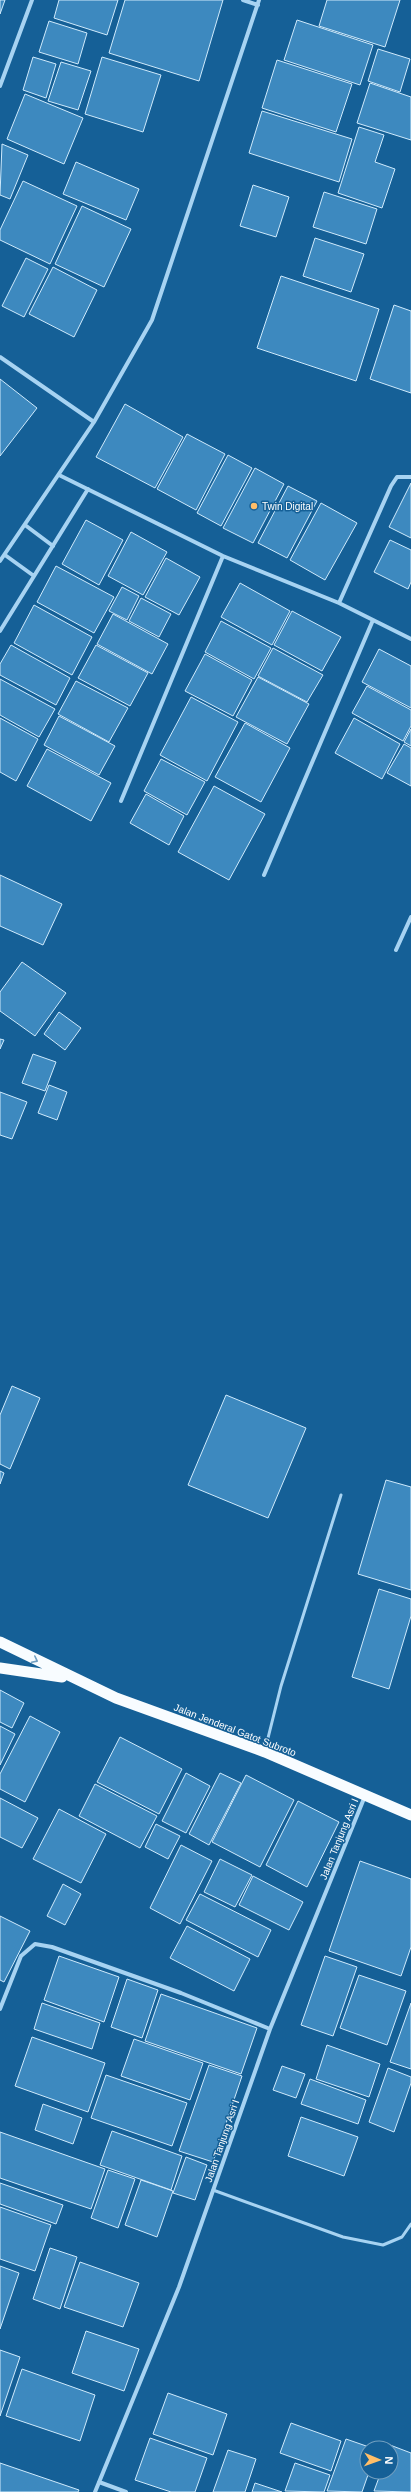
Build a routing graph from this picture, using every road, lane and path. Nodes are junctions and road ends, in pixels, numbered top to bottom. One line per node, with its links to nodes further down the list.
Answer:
1 (32, 0): 5 (street)
2 (243, 0): 4 (street)
3 (259, 0): 4 (street)
4 (258, 6): 7 (street)
5 (0, 86)
6 (0, 357): 7 (street)
7 (94, 422): 8 (street)
8 (59, 475): 10 (street); 11 (street)
9 (411, 477): 17 (street)
10 (88, 490): 12 (street); 14 (street)
11 (25, 525): 12 (street); 13 (street)
12 (53, 546): 16 (street)
13 (5, 555): 15 (street); 16 (street)
14 (223, 556): 17 (street); 21 (street)
15 (0, 561)
16 (34, 576): 19 (street)
17 (339, 603): 18 (street)
18 (373, 620): 20 (street); 22 (street)
19 (0, 631)
20 (411, 640)
21 (122, 802)
22 (264, 875)
23 (411, 917): 24 (street)
24 (396, 950)
25 (341, 1495): 29 (lane)
26 (0, 1642): 28 (highway, one-way to 28)
27 (0, 1668): 28 (highway)
28 (72, 1678): 29 (highway, Jalan Jenderal Gatot Subroto)
29 (264, 1752): 30 (highway, Jalan Jenderal Gatot Subroto)
30 (364, 1796): 31 (highway, Jalan Jenderal Gatot Subroto); 33 (street, Jalan Tanjung Asri I)
31 (411, 1815)
32 (0, 2009): 33 (street)
33 (270, 2029): 34 (street, Jalan Tanjung Asri I)
34 (213, 2190): 35 (lane); 36 (street, Jalan Tanjung Asri I)
35 (411, 2224)
36 (99, 2482): 37 (street, Jalan Tanjung Asri I); 38 (street)
37 (95, 2492)
38 (126, 2492)

